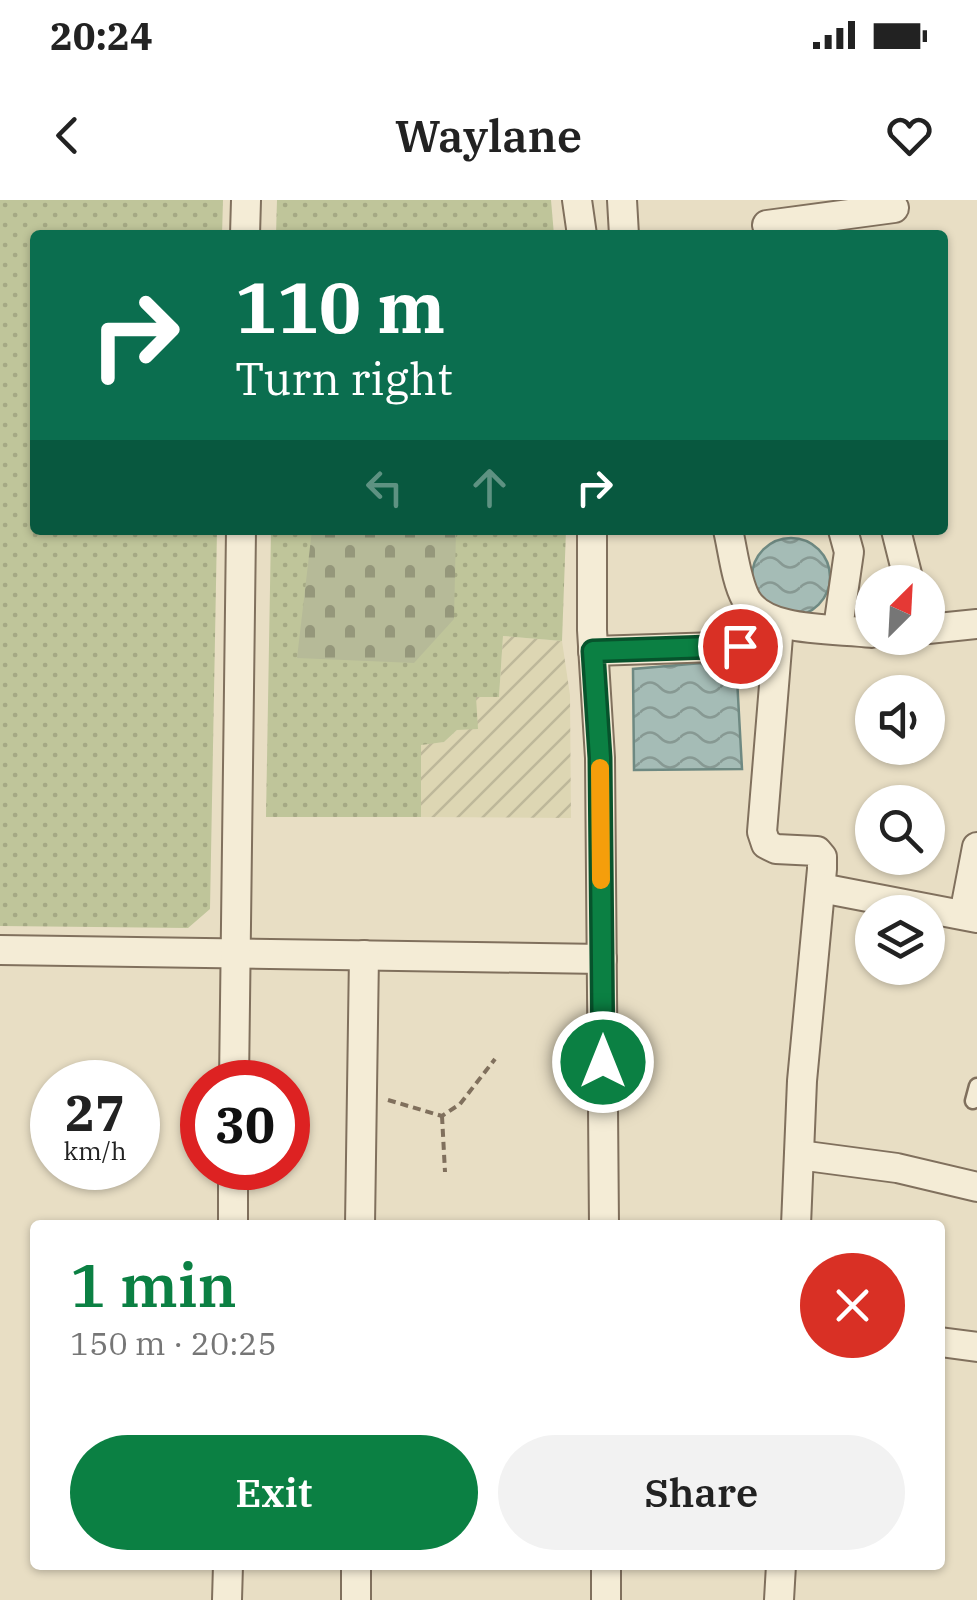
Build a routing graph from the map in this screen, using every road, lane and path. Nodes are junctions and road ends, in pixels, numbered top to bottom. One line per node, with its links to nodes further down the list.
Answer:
1 (246, 200): 6 (street)
2 (577, 200): 7 (street)
3 (622, 200): 8 (street)
4 (894, 208): 5 (street)
5 (765, 220)
6 (246, 230)
7 (581, 230)
8 (624, 230)
9 (241, 535): 25 (street)
10 (592, 535): 20 (street)
11 (729, 535): 19 (street)
12 (844, 535): 17 (street)
13 (897, 535): 14 (street)
14 (905, 565)
15 (977, 624): 16 (street)
16 (945, 627)
17 (838, 628): 18 (street); 19 (street)
18 (855, 630)
19 (778, 635): 20 (street); 22 (street)
20 (593, 651): 27 (street)
21 (977, 847): 23 (street)
22 (821, 888): 23 (street); 32 (street)
23 (970, 917)
24 (0, 950): 25 (street)
25 (234, 954): 26 (street); 29 (street)
26 (364, 955): 27 (street); 37 (street)
27 (602, 958): 38 (street)
28 (496, 1059): 31 (path)
29 (234, 1060)
30 (376, 1099): 31 (path)
31 (442, 1116): 33 (path)
32 (799, 1155): 34 (street); 39 (street)
33 (444, 1172)
34 (977, 1187)
35 (234, 1190): 36 (street)
36 (233, 1220)
37 (360, 1220)
38 (604, 1220)
39 (796, 1220)
40 (945, 1343): 41 (street)
41 (977, 1347)
42 (228, 1570): 46 (street)
43 (356, 1570): 47 (street)
44 (606, 1570): 48 (street)
45 (781, 1570): 49 (street)
46 (227, 1600)
47 (356, 1600)
48 (606, 1600)
49 (779, 1600)

